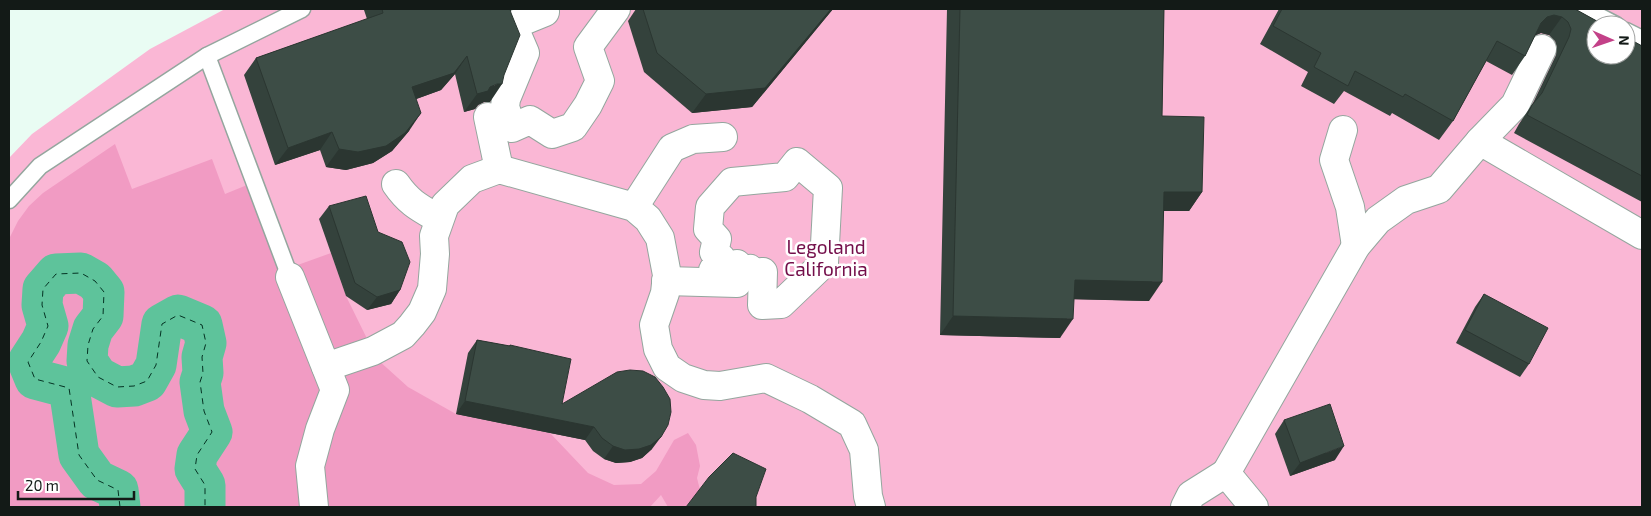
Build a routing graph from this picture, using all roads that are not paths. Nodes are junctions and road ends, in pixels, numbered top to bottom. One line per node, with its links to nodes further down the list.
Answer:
1 (302, 9): 7 (lane)
2 (544, 9): 3 (street)
3 (616, 9)
4 (1585, 9): 5 (lane)
5 (1597, 15)
6 (1542, 49): 11 (street)
7 (207, 56): 14 (lane); 19 (lane)
8 (488, 117): 12 (street)
9 (1343, 130): 18 (street)
10 (723, 137): 15 (street)
11 (1480, 141): 17 (street); 18 (street)
12 (499, 169): 15 (street); 16 (street)
13 (396, 184): 16 (street)
14 (9, 200)
15 (634, 207): 20 (street)
16 (439, 218): 22 (street)
17 (1642, 235)
18 (1356, 246): 23 (street)
19 (290, 277): 22 (street)
20 (666, 282): 21 (street); 25 (street)
21 (762, 284): 21 (street)
22 (326, 367): 24 (street)
23 (1226, 473): 26 (street); 27 (street)
24 (314, 507)
25 (871, 507)
26 (1184, 507)
27 (1254, 507)

